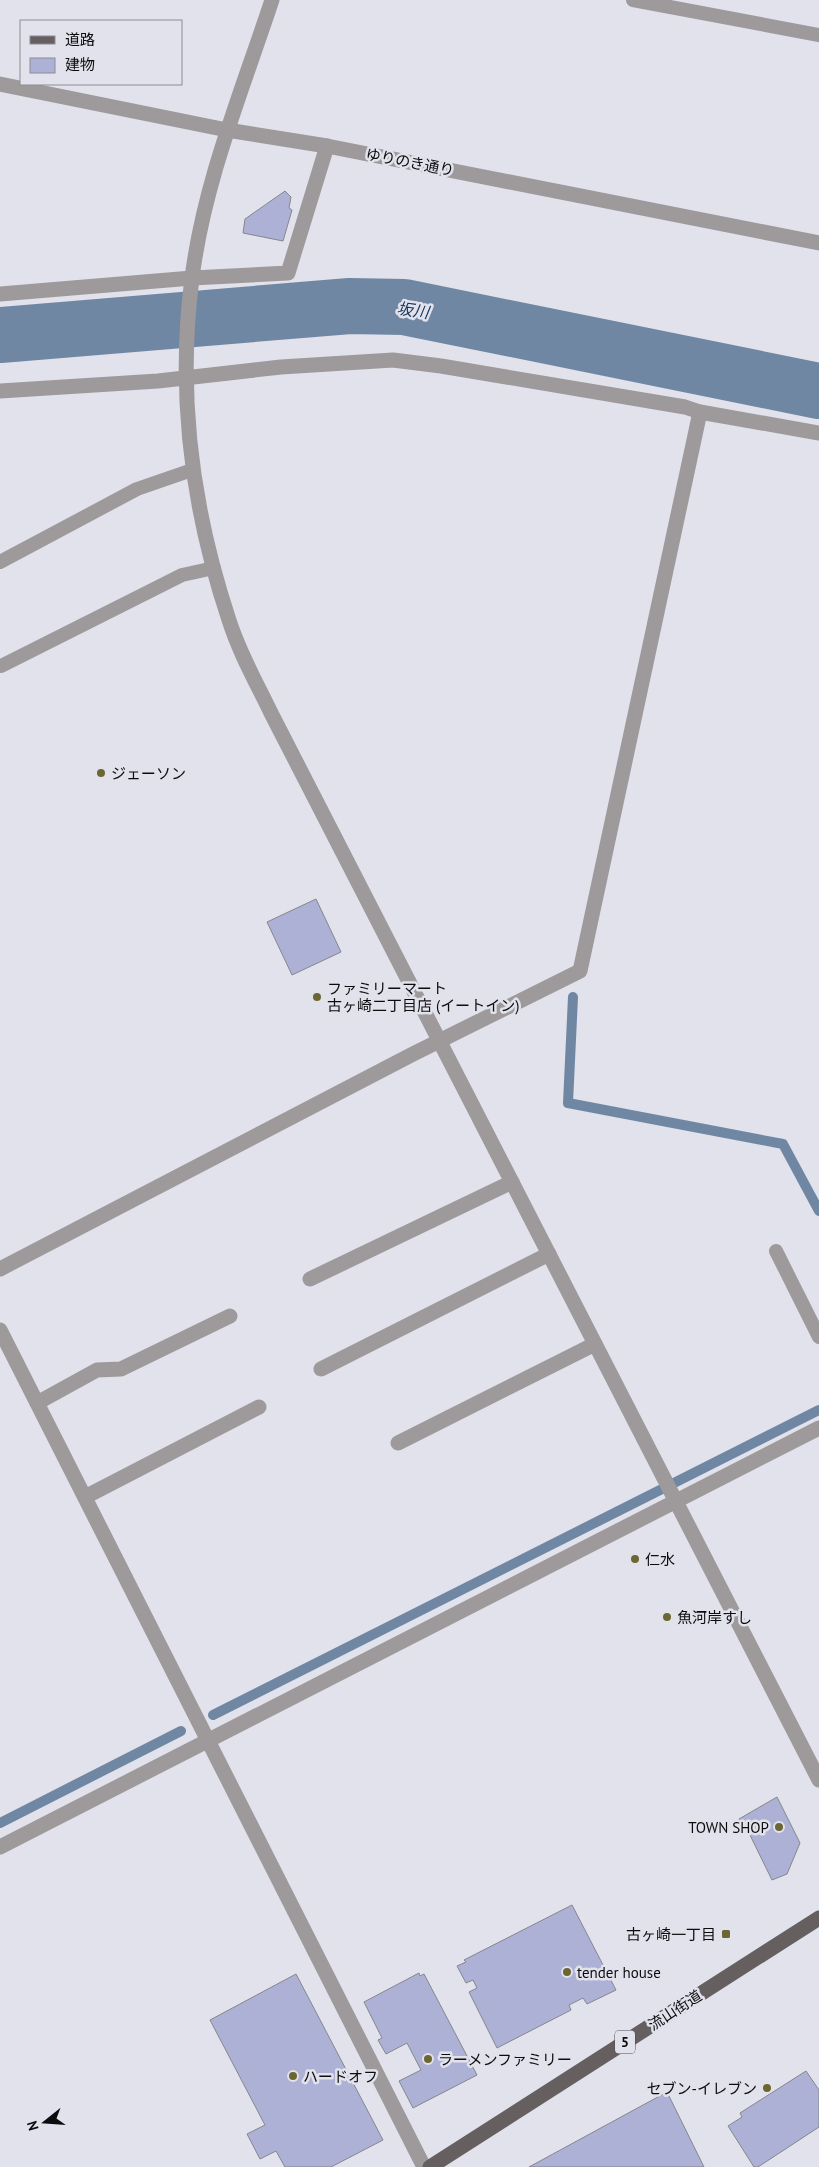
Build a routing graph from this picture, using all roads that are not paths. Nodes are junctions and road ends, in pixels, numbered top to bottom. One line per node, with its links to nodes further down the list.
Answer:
1 (272, 0): 5 (street)
2 (633, 0): 3 (lane)
3 (819, 35)
4 (0, 84): 5 (street, ゆりのき通り)
5 (227, 130): 6 (street, ゆりのき通り); 8 (street)
6 (327, 146): 7 (street, ゆりのき通り); 8 (street)
7 (819, 243)
8 (192, 283): 9 (street); 10 (street)
9 (0, 294)
10 (186, 378): 11 (street); 12 (street); 14 (street)
11 (0, 391)
12 (700, 412): 13 (street); 18 (street)
13 (819, 432)
14 (192, 470): 15 (lane); 16 (street)
15 (0, 562)
16 (214, 568): 17 (lane); 18 (street)
17 (1, 666)
18 (441, 1041): 19 (street); 22 (street)
19 (512, 1182): 21 (street); 23 (street)
20 (776, 1251): 26 (lane)
21 (549, 1254): 27 (street); 28 (street)
22 (0, 1269)
23 (310, 1279)
24 (230, 1316): 29 (street)
25 (0, 1330): 29 (street)
26 (819, 1337)
27 (595, 1344): 32 (street); 34 (street)
28 (321, 1369)
29 (38, 1403): 33 (street)
30 (259, 1407): 33 (street)
31 (819, 1428): 34 (street)
32 (398, 1443)
33 (85, 1497): 35 (street)
34 (675, 1502): 35 (street); 36 (street)
35 (210, 1741): 37 (street); 39 (street)
36 (819, 1780)
37 (0, 1847)
38 (819, 1918): 40 (main road, 流山街道 / 5)
39 (424, 2167)
40 (430, 2167)

